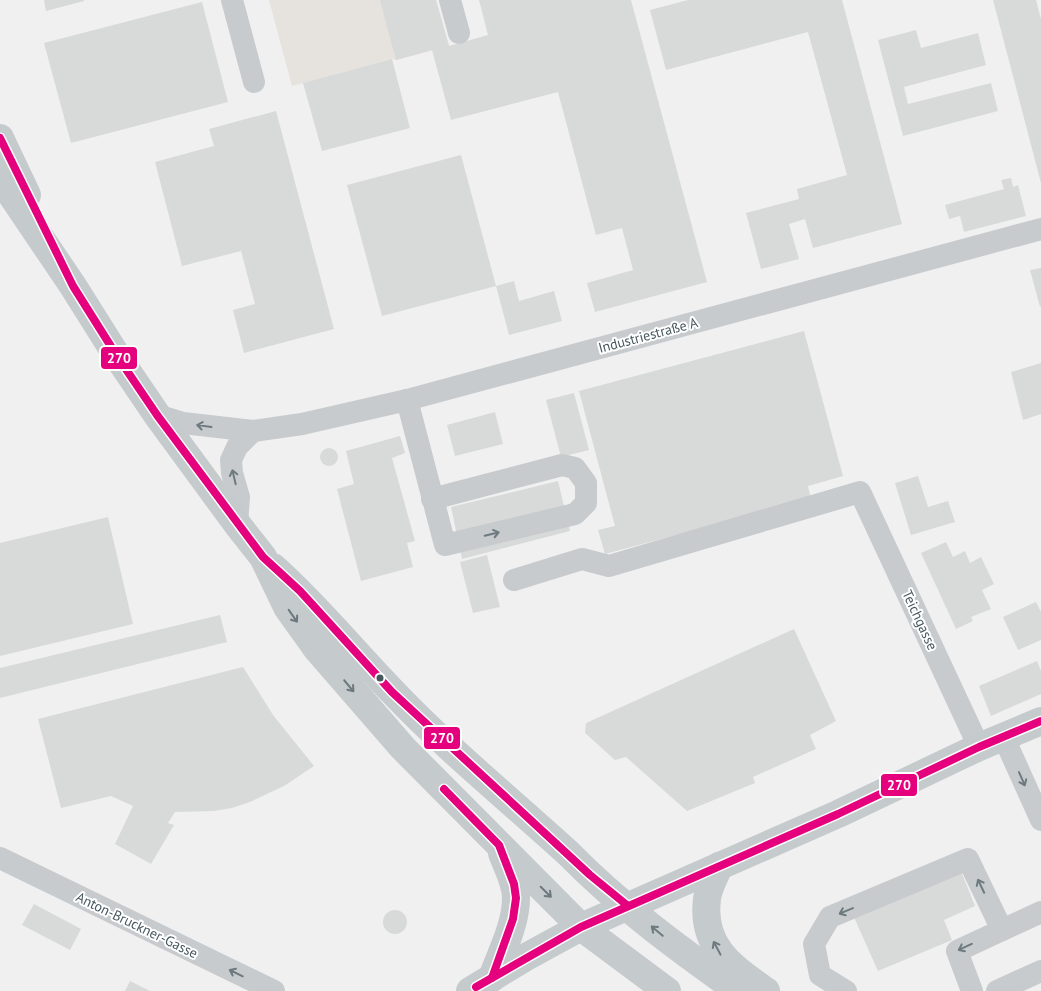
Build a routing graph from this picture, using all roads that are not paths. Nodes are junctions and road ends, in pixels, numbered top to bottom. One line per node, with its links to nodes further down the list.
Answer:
1 (232, 0): 4 (street)
2 (450, 0): 3 (street)
3 (459, 33)
4 (254, 82)
5 (0, 138): 8 (main road)
6 (0, 178): 8 (main road)
7 (1041, 229): 9 (street, Industriestraße A)
8 (73, 286): 10 (main road)
9 (407, 400): 11 (street, Industriestraße A); 12 (street)
10 (157, 415): 11 (street, Industriestraße A, one-way to 10); 13 (main road)
11 (253, 430): 13 (street, one-way to 11)
12 (432, 499): 12 (street, one-way to 12)
13 (237, 524): 14 (main road)
14 (263, 557): 19 (main road, one-way to 19); 22 (main road)
15 (514, 580): 17 (street, Teichgasse)
16 (1041, 721): 17 (main road)
17 (991, 742): 18 (street, Teichgasse, one-way to 18); 21 (main road)
18 (1041, 820)
19 (499, 845): 24 (main road, one-way to 24); 27 (main road)
20 (0, 858): 28 (street, Anton-Bruckner-Gasse, one-way to 20)
21 (719, 866): 22 (main road); 31 (main road, one-way to 21)
22 (628, 906): 24 (main road); 30 (main road, one-way to 22)
23 (1041, 912): 25 (street)
24 (581, 927): 27 (main road); 29 (main road)
25 (1002, 930): 32 (street, one-way to 32); 33 (street, one-way to 33)
26 (1041, 971): 34 (street)
27 (481, 984)
28 (274, 991)
29 (667, 991)
30 (738, 991)
31 (766, 991)
32 (846, 991)
33 (972, 991)
34 (997, 991)

